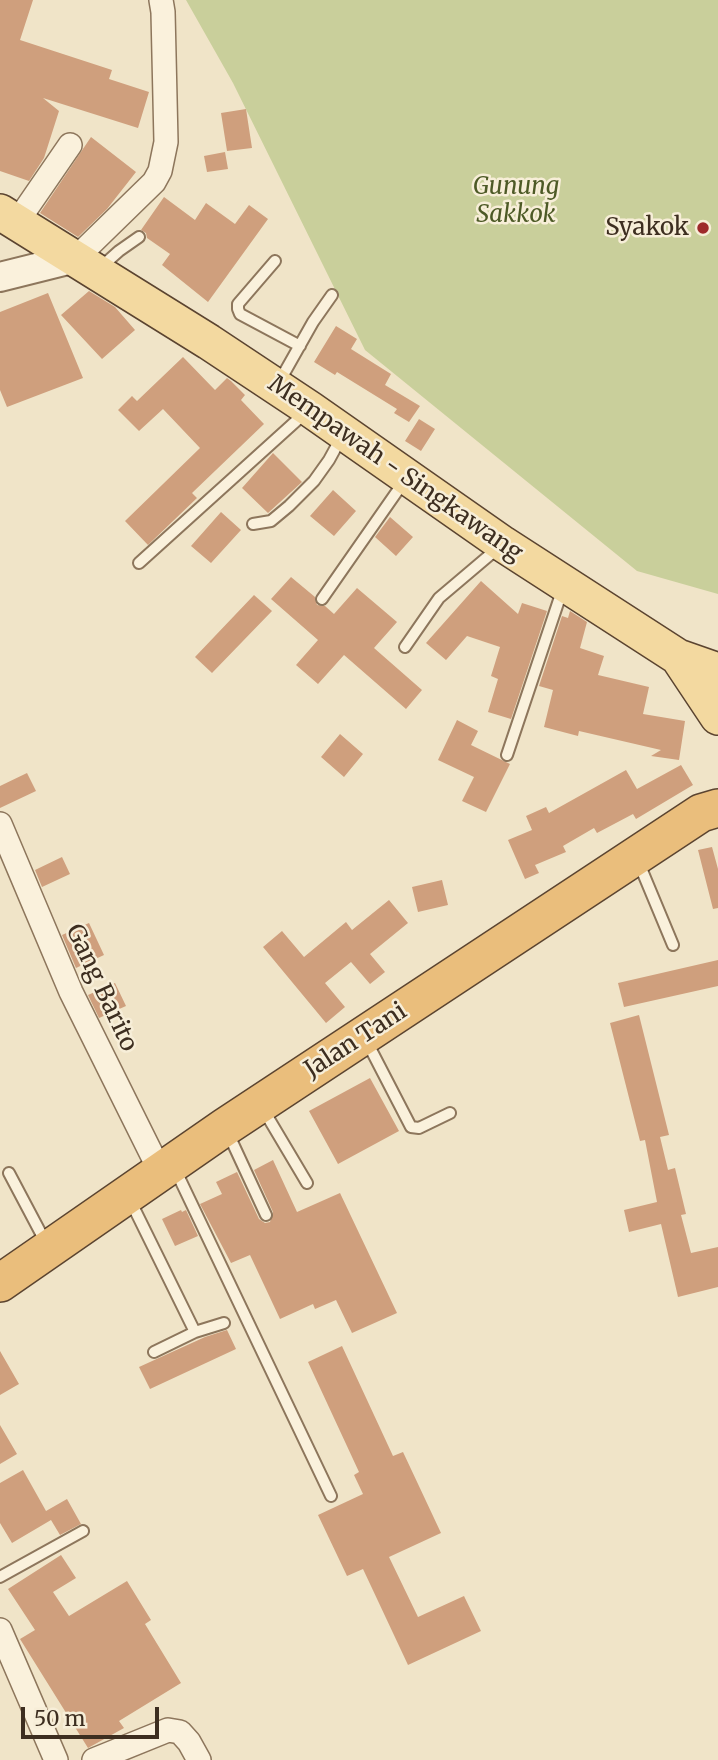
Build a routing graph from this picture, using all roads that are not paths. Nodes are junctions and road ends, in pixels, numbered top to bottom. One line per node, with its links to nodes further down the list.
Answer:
1 (161, 0): 6 (street)
2 (70, 145): 3 (street)
3 (9, 217): 6 (main road, Mempawah - Singkawang)
4 (139, 237): 6 (lane)
5 (275, 261): 9 (lane)
6 (86, 265): 7 (street); 10 (main road, Mempawah - Singkawang)
7 (0, 277)
8 (332, 295): 9 (lane)
9 (300, 346): 10 (lane)
10 (277, 387): 11 (main road, Mempawah - Singkawang)
11 (310, 409): 12 (main road, Mempawah - Singkawang); 16 (lane)
12 (344, 432): 13 (main road, Mempawah - Singkawang); 14 (lane)
13 (407, 477): 15 (main road, Mempawah - Singkawang); 18 (lane)
14 (253, 523)
15 (503, 544): 17 (main road, Mempawah - Singkawang); 19 (lane)
16 (139, 563)
17 (565, 584): 20 (main road, Mempawah - Singkawang); 23 (lane)
18 (322, 599)
19 (405, 647)
20 (678, 657): 21 (main road, Mempawah - Singkawang); 22 (main road)
21 (718, 671)
22 (718, 717)
23 (507, 755)
24 (712, 803): 26 (highway, Jalan Tani)
25 (0, 824): 32 (street, Gang Barito)
26 (636, 856): 27 (lane); 28 (highway, Jalan Tani)
27 (673, 945)
28 (364, 1035): 29 (highway, Jalan Tani); 30 (lane)
29 (260, 1104): 31 (highway, Jalan Tani); 34 (lane)
30 (450, 1113)
31 (225, 1127): 32 (highway, Jalan Tani); 36 (lane)
32 (166, 1167): 35 (highway, Jalan Tani); 42 (lane)
33 (9, 1173): 37 (lane)
34 (307, 1183)
35 (127, 1195): 37 (highway, Jalan Tani); 40 (lane)
36 (267, 1215)
37 (49, 1249): 38 (highway, Jalan Tani)
38 (0, 1283)
39 (224, 1322): 40 (lane)
40 (195, 1332): 41 (lane)
41 (154, 1352)
42 (331, 1496)
43 (83, 1531): 44 (lane)
44 (0, 1577)
45 (0, 1629): 46 (street)
46 (56, 1760)
47 (94, 1760): 48 (street)
48 (199, 1760)

